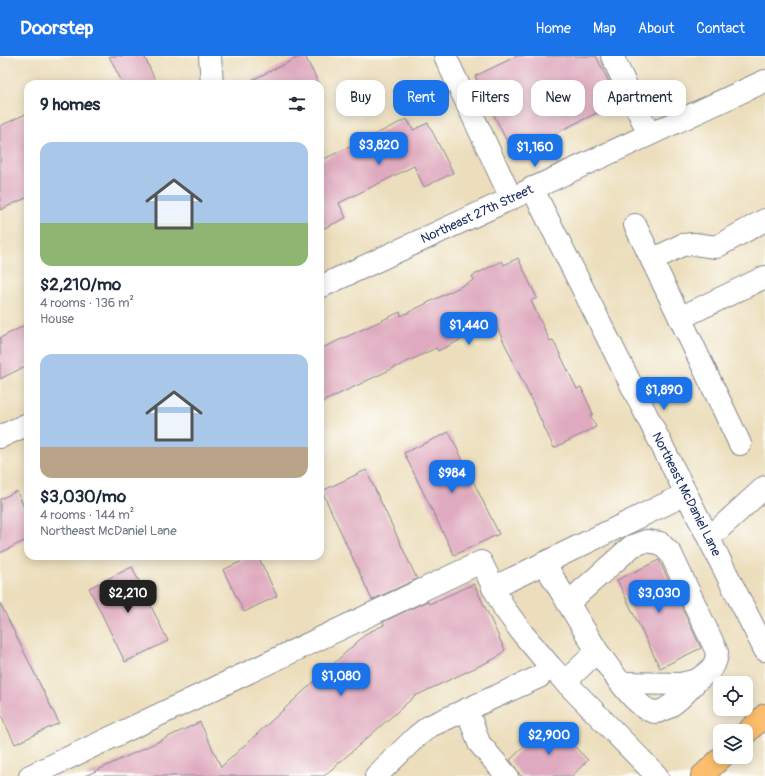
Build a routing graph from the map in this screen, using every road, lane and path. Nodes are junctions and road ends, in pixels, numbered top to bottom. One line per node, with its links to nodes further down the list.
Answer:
1 (210, 56): 4 (street)
2 (444, 56): 8 (street)
3 (612, 56): 6 (street)
4 (212, 80)
5 (765, 81): 6 (street, Northeast 27th Street)
6 (649, 134): 7 (street, Northeast 27th Street)
7 (532, 188): 8 (street, Northeast 27th Street); 19 (street, Northeast McDaniel Lane)
8 (511, 198): 13 (street, Northeast 27th Street)
9 (765, 220): 11 (street)
10 (635, 225): 11 (street)
11 (652, 260): 14 (street)
12 (765, 277): 14 (street)
13 (324, 285)
14 (680, 318): 17 (street)
15 (24, 426): 16 (street)
16 (0, 437)
17 (740, 444)
18 (765, 487): 20 (street)
19 (686, 494): 20 (street, Northeast McDaniel Lane); 21 (street)
20 (709, 538): 24 (street, Northeast McDaniel Lane)
21 (544, 563): 22 (street); 23 (street)
22 (493, 588): 26 (street); 32 (street)
23 (568, 603): 25 (street); 25 (street)
24 (765, 650)
25 (597, 651): 26 (street)
26 (558, 674): 27 (street); 34 (street)
27 (467, 710): 31 (street); 33 (street)
28 (765, 715): 29 (highway)
29 (753, 726)
30 (715, 764): 35 (highway)
31 (382, 774)
32 (30, 776)
33 (507, 776)
34 (656, 776)
35 (702, 776)

